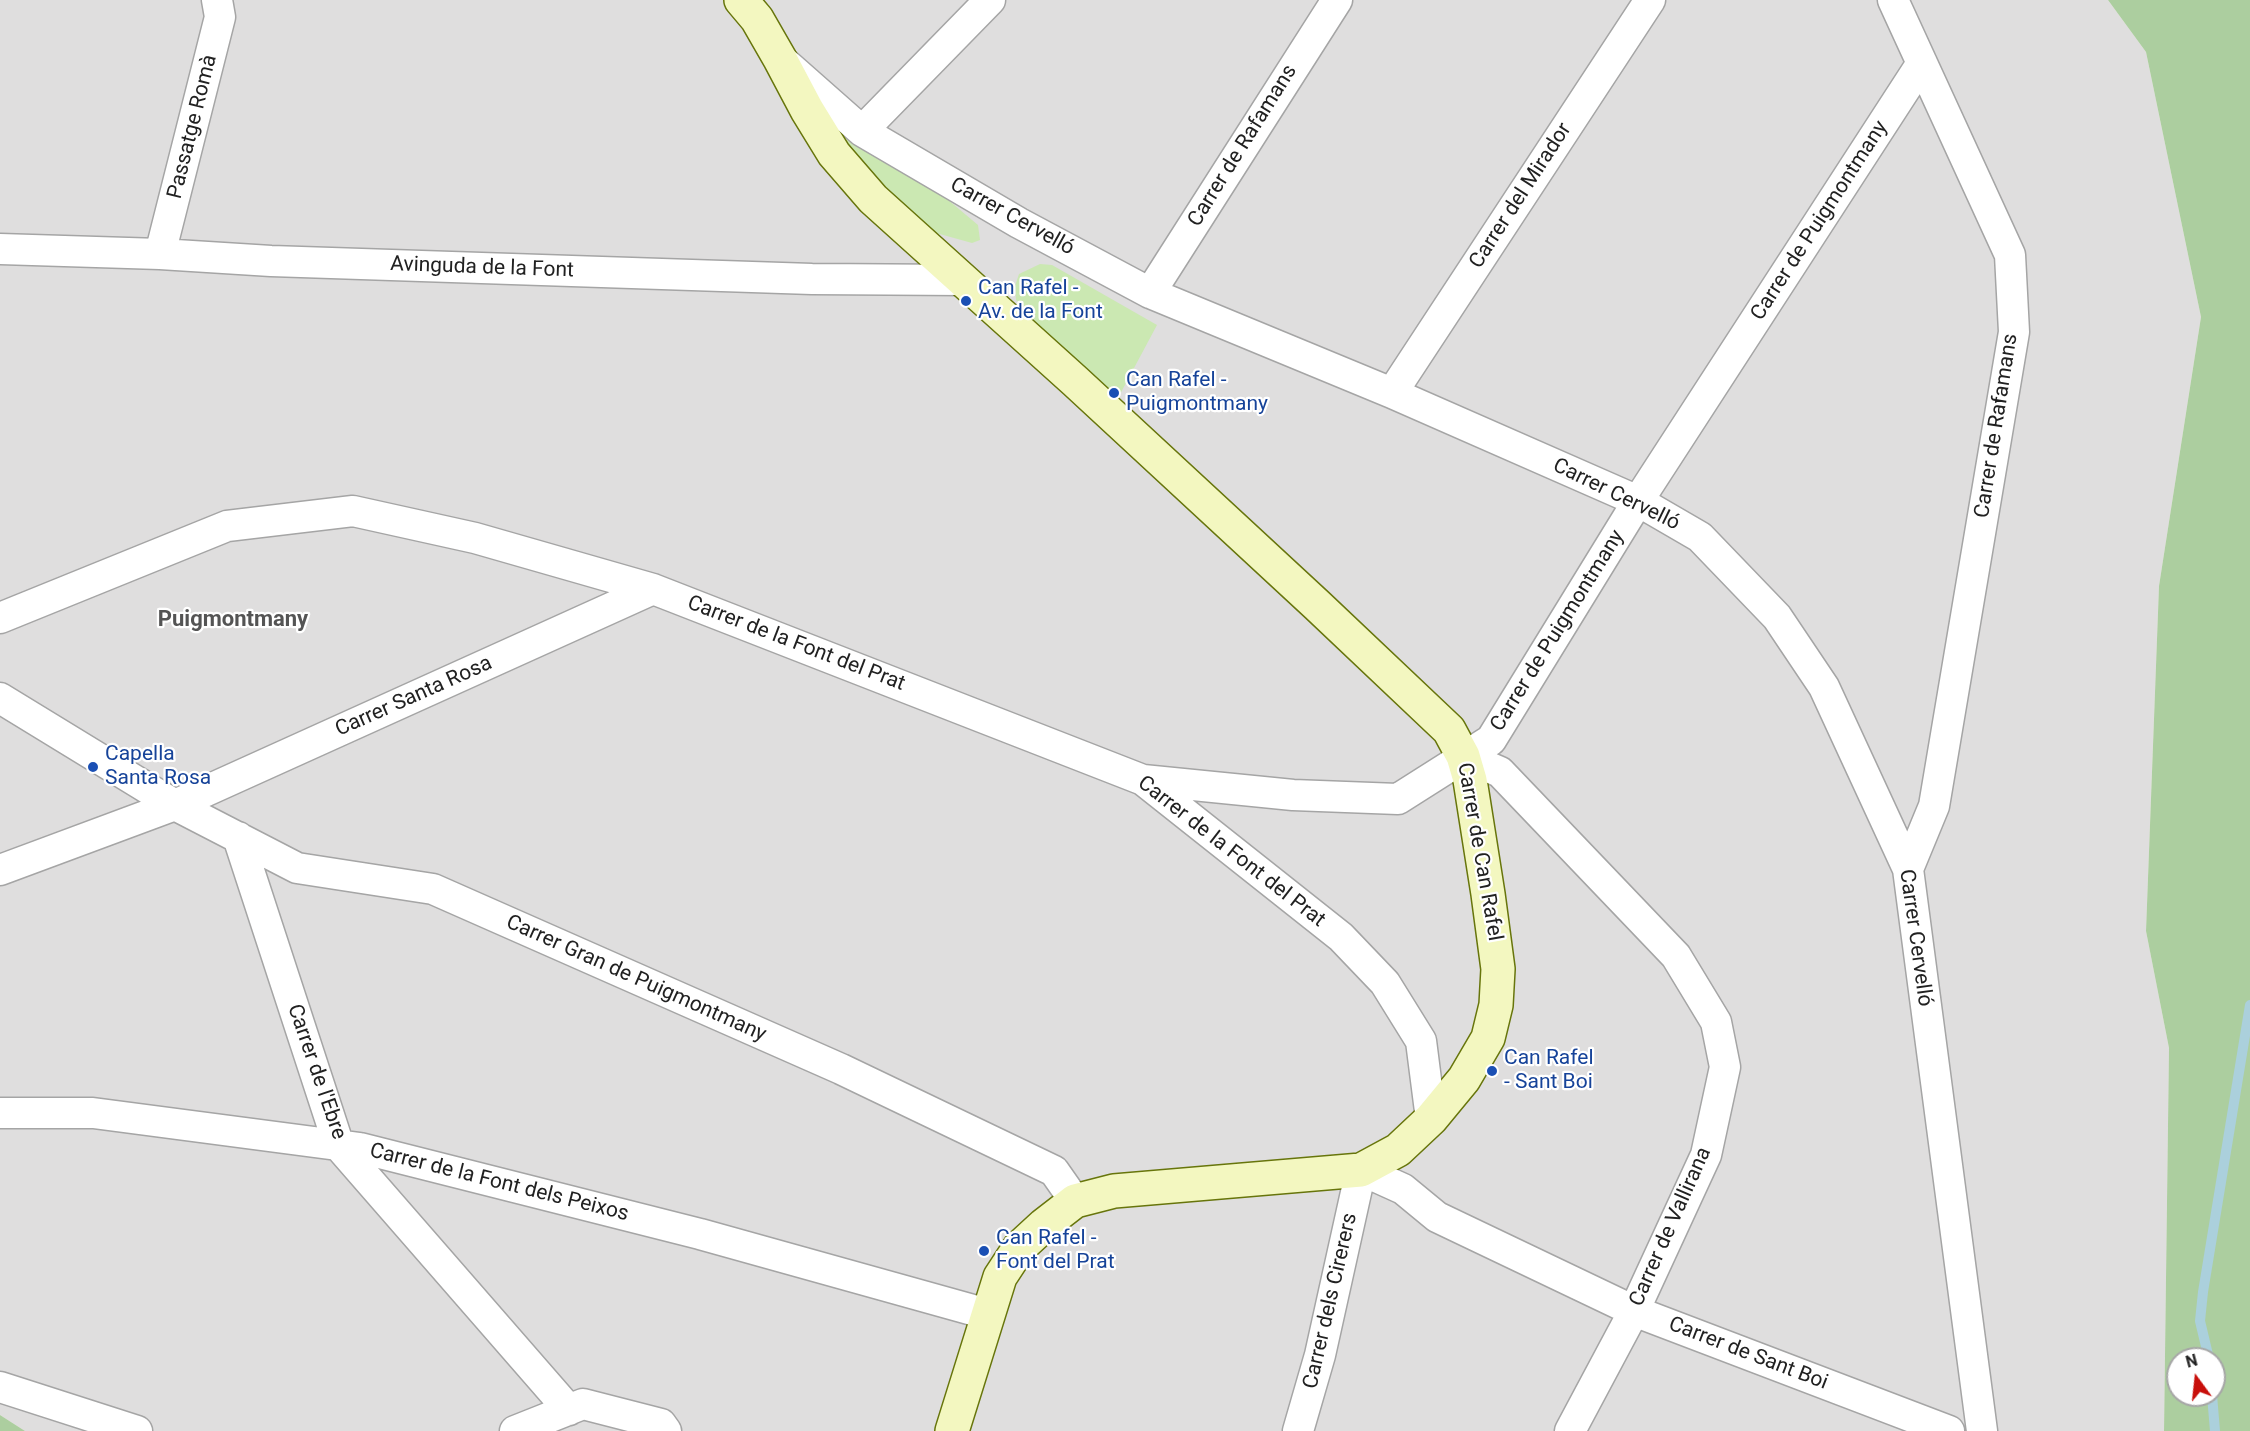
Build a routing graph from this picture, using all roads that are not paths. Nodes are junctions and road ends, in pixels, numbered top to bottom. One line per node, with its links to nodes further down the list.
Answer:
1 (217, 0): 11 (street, Passatge Romà)
2 (741, 0): 7 (street, Carrer de Can Rafel)
3 (990, 0): 9 (street)
4 (1337, 0): 13 (street, Carrer de Rafamans)
5 (1650, 0): 14 (street, Carrer del Mirador)
6 (1893, 0): 8 (street, Carrer de Rafamans)
7 (780, 59): 9 (street, Carrer Cervelló); 12 (street, Carrer de Can Rafel)
8 (1922, 63): 15 (street, Carrer de Puigmontmany); 23 (street, Carrer de Rafamans)
9 (862, 131): 13 (street, Carrer Cervelló)
10 (0, 249): 11 (street, Avinguda de la Font)
11 (160, 254): 12 (street, Avinguda de la Font)
12 (964, 280): 19 (street, Carrer de Can Rafel)
13 (1150, 293): 14 (street, Carrer Cervelló)
14 (1392, 393): 15 (street, Carrer Cervelló)
15 (1638, 501): 19 (street, Carrer de Puigmontmany); 23 (street, Carrer Cervelló)
16 (653, 589): 17 (street, Carrer de la Font del Prat); 20 (street, Carrer de la Font del Prat); 21 (street, Carrer Santa Rosa)
17 (0, 618)
18 (0, 698): 21 (street, Carrer Gran de Puigmontmany)
19 (1463, 756): 20 (street, Carrer de Puigmontmany); 26 (street, Carrer de Can Rafel); 30 (street, Carrer de Vallirana)
20 (1143, 780): 26 (street, Carrer de la Font del Prat)
21 (175, 805): 22 (street, Carrer Gran de Puigmontmany); 24 (street)
22 (238, 837): 27 (street, Carrer de l'Ebre); 29 (street, Carrer Gran de Puigmontmany)
23 (1908, 869): 41 (street, Carrer Cervelló)
24 (0, 870)
25 (0, 1113): 27 (street, Carrer de la Font dels Peixos)
26 (1431, 1119): 28 (street, Carrer de Can Rafel)
27 (339, 1146): 31 (street, Carrer de la Font dels Peixos); 33 (street, Carrer de l'Ebre)
28 (1361, 1170): 29 (street, Carrer de Can Rafel); 30 (street, Carrer de Sant Boi); 38 (street, Carrer dels Cirerers)
29 (1075, 1202): 31 (street, Carrer de Can Rafel)
30 (1634, 1311): 39 (street, Carrer de Vallirana); 40 (street, Carrer de Sant Boi)
31 (987, 1314): 37 (street, Carrer de Can Rafel)
32 (0, 1387): 34 (street)
33 (570, 1410): 35 (street); 36 (street)
34 (136, 1431)
35 (515, 1431)
36 (666, 1431)
37 (952, 1431)
38 (1299, 1431)
39 (1570, 1431)
40 (1949, 1431)
41 (1982, 1431)

